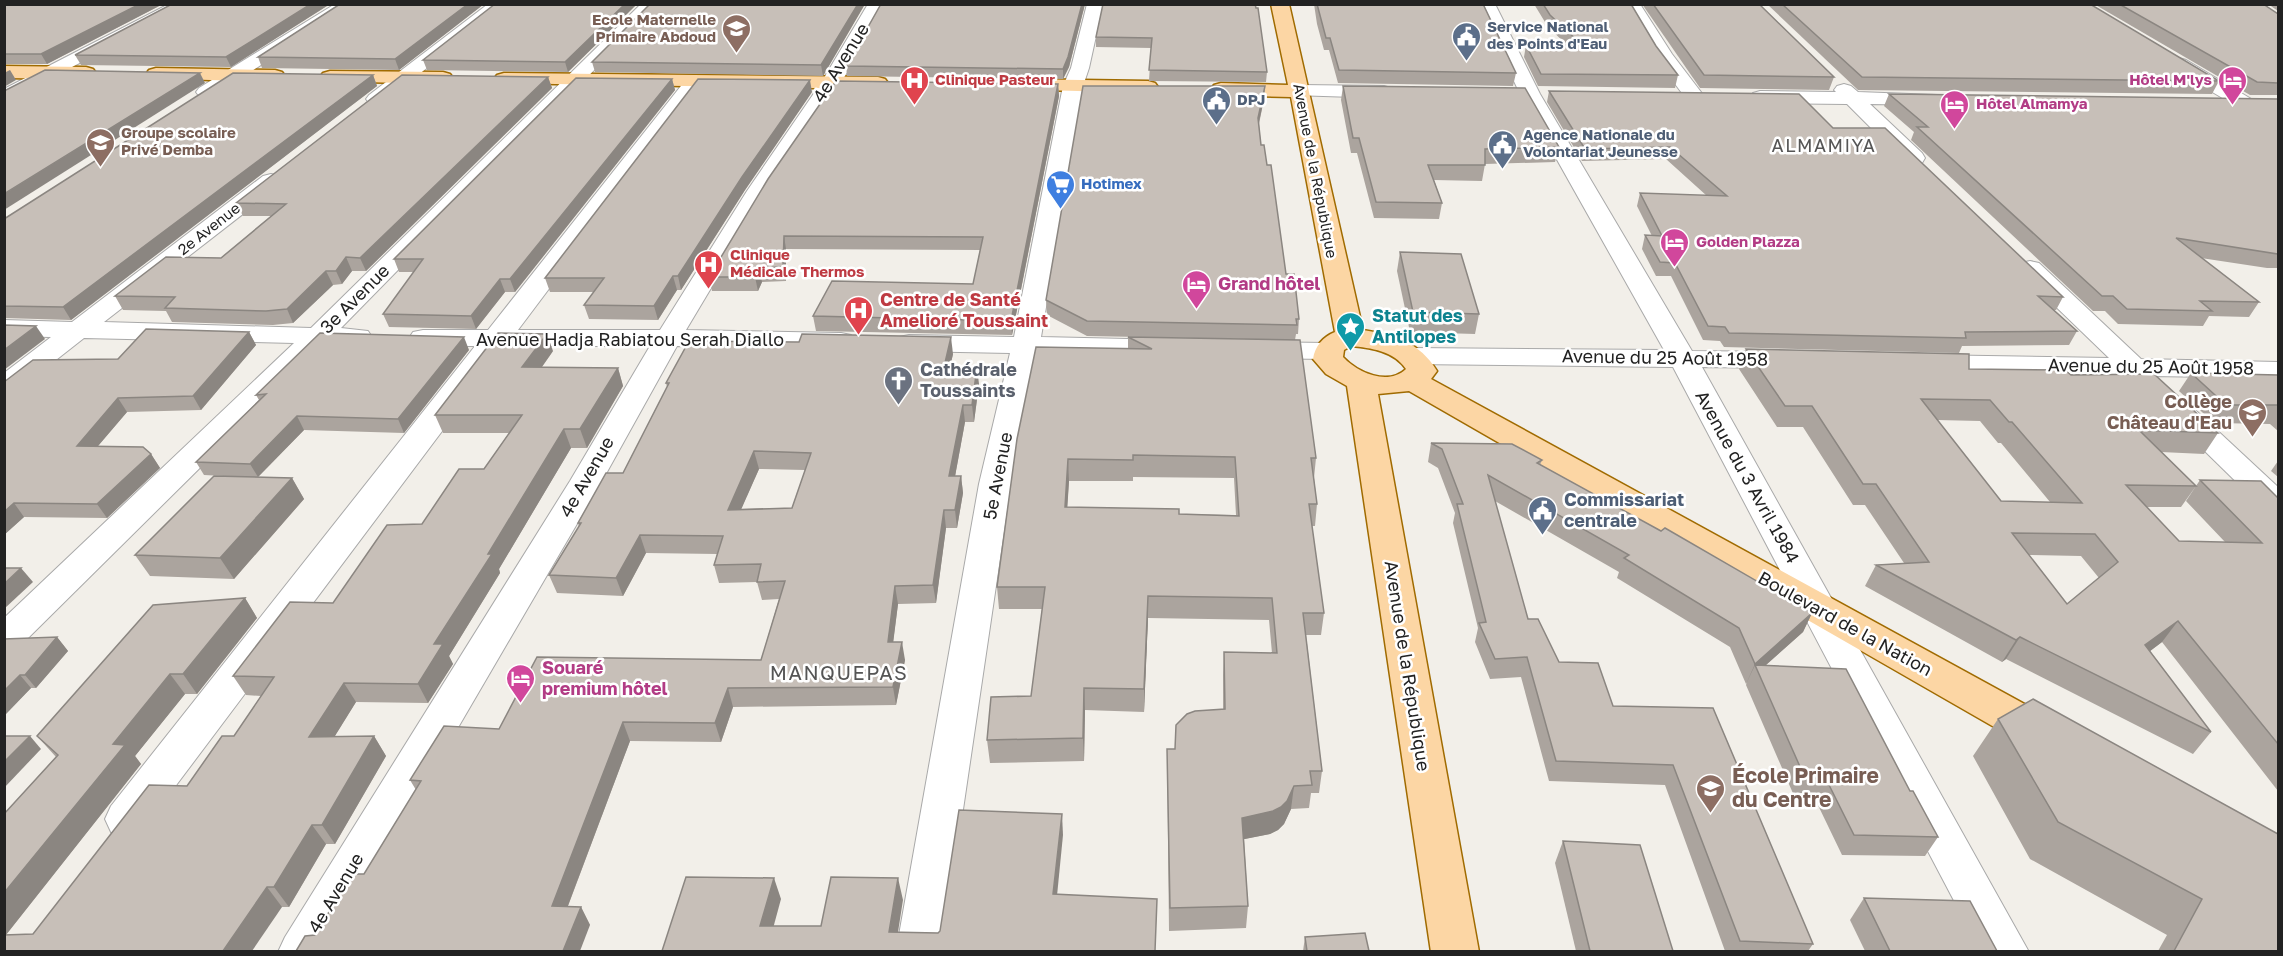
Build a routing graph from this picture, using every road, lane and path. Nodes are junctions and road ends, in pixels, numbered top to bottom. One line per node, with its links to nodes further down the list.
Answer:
1 (183, 4): 12 (street)
2 (347, 4): 16 (street)
3 (499, 4): 19 (street)
4 (651, 4): 22 (street, 3e Avenue)
5 (877, 4): 24 (street, 4e Avenue)
6 (1095, 4): 27 (street, 5e Avenue)
7 (1280, 4): 30 (main road, Avenue de la République)
8 (1486, 4): 57 (street, Avenue du 3 Avril 1984)
9 (1631, 4): 33 (street)
10 (2167, 57): 41 (street)
11 (4, 72): 12 (main road)
12 (50, 72): 13 (main road); 36 (street)
13 (107, 73)
14 (141, 74): 16 (main road)
15 (1827, 74): 37 (street)
16 (232, 75): 17 (main road); 39 (street)
17 (289, 76)
18 (312, 76): 19 (main road)
19 (403, 78): 20 (main road); 43 (street)
20 (459, 78)
21 (482, 79): 22 (main road)
22 (573, 80): 23 (main road); 50 (street, 3e Avenue)
23 (695, 81): 24 (main road); 52 (street)
24 (831, 83): 25 (main road); 51 (street, 4e Avenue)
25 (900, 83)
26 (992, 85): 27 (main road)
27 (1073, 86): 28 (main road); 54 (street, 5e Avenue)
28 (1168, 88)
29 (1204, 88): 30 (main road)
30 (1300, 91): 31 (street); 53 (main road, Avenue de la République)
31 (1404, 92)
32 (1671, 96): 33 (street)
33 (1694, 96): 34 (street)
34 (1716, 96)
35 (1739, 96): 37 (street)
36 (4, 97)
37 (1851, 98): 38 (street); 46 (street)
38 (1947, 99)
39 (193, 101)
40 (2211, 102): 41 (street)
41 (2247, 103): 42 (street); 44 (street)
42 (2278, 103)
43 (357, 114)
44 (2278, 123)
45 (292, 164): 49 (street, 2e Avenue)
46 (1933, 176)
47 (2017, 255): 60 (street)
48 (4, 328): 49 (street, Avenue Hadja Rabiatou Serah Diallo)
49 (79, 330): 50 (street, Avenue Hadja Rabiatou Serah Diallo); 64 (street, 2e Avenue)
50 (318, 336): 52 (street, Avenue Hadja Rabiatou Serah Diallo); 67 (street, 3e Avenue)
51 (668, 338): 52 (street, Avenue Hadja Rabiatou Serah Diallo); 54 (street, Avenue Hadja Rabiatou Serah Diallo); 70 (street, 4e Avenue)
52 (494, 339): 69 (street)
53 (1339, 344): 56 (street); 61 (main road, Boulevard de la Nation); 63 (main road)
54 (1026, 345): 55 (street, Avenue Hadja Rabiatou Serah Diallo); 71 (street, 5e Avenue)
55 (1200, 349)
56 (1235, 349)
57 (1682, 357): 58 (street, Avenue du 25 Août 1958); 61 (street, Avenue du 25 Août 1958); 66 (street, Avenue du 3 Avril 1984)
58 (1811, 360)
59 (1904, 362): 60 (street, Avenue du 25 Août 1958)
60 (2133, 367): 62 (street, Avenue du 25 Août 1958); 65 (street)
61 (1412, 368): 63 (main road); 66 (main road, Boulevard de la Nation)
62 (2278, 370)
63 (1361, 381): 72 (main road, Avenue de la République)
64 (4, 387)
65 (2278, 505)
66 (1820, 610): 68 (main road, Boulevard de la Nation); 73 (street, Avenue du 3 Avril 1984)
67 (4, 640)
68 (2070, 749)
69 (105, 846)
70 (301, 951)
71 (919, 951)
72 (1455, 951)
73 (2006, 951)

